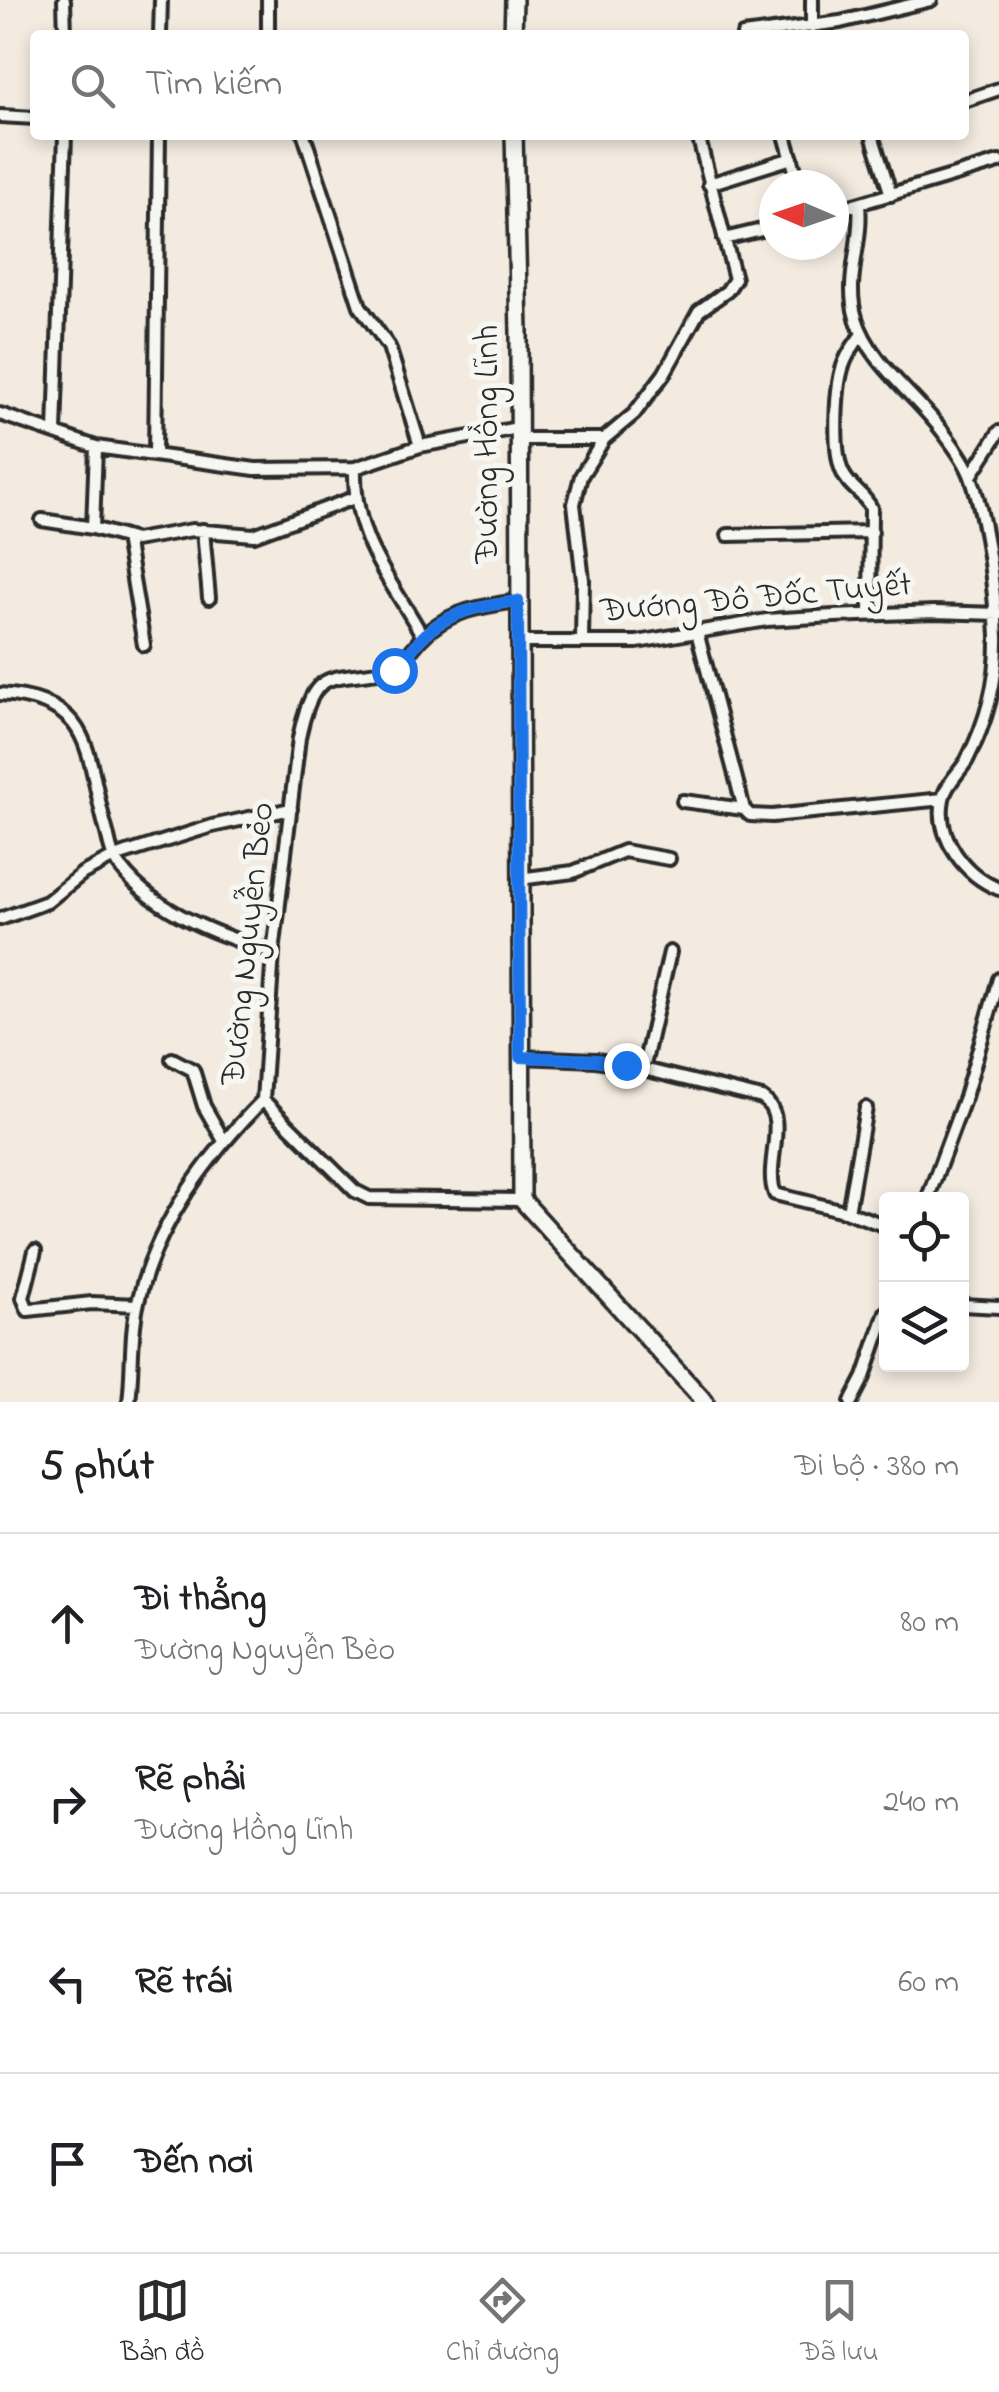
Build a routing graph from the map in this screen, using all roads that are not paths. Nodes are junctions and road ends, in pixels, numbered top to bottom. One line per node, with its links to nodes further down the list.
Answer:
1 (64, 0): 9 (street)
2 (161, 0): 10 (street)
3 (268, 0): 11 (street)
4 (514, 0): 12 (street)
5 (812, 0): 8 (street)
6 (932, 0): 7 (street)
7 (840, 22): 8 (street); 14 (street)
8 (812, 27): 13 (street)
9 (64, 30)
10 (160, 30)
11 (268, 30)
12 (513, 30)
13 (788, 30)
14 (842, 30)
15 (999, 89): 16 (street)
16 (969, 99)
17 (0, 116): 18 (street)
18 (30, 118)
19 (65, 140): 37 (street)
20 (159, 140): 43 (street)
21 (306, 140): 41 (street)
22 (514, 140): 39 (street, Đường Hồng Lĩnh)
23 (699, 140): 29 (street)
24 (787, 140): 26 (street)
25 (874, 140): 30 (street)
26 (792, 158): 28 (street); 29 (street)
27 (999, 162): 30 (street)
28 (795, 170)
29 (709, 184): 34 (street)
30 (891, 195): 31 (street)
31 (859, 205): 32 (street); 35 (street)
32 (849, 207)
33 (759, 230): 34 (street)
34 (724, 239): 40 (street)
35 (862, 334): 45 (street); 50 (street)
36 (0, 414): 37 (street)
37 (55, 432): 42 (street)
38 (999, 432): 45 (street)
39 (519, 433): 40 (street); 41 (street); 54 (street, Đường Hồng Lĩnh)
40 (604, 440): 59 (street)
41 (420, 446): 44 (street)
42 (96, 447): 43 (street); 48 (street)
43 (155, 455): 44 (street)
44 (356, 468): 46 (street)
45 (971, 476): 56 (street)
46 (354, 498): 49 (street); 58 (street)
47 (42, 520): 48 (street)
48 (92, 528): 52 (street)
49 (203, 530): 52 (street); 53 (street)
50 (872, 532): 51 (street); 55 (street)
51 (728, 535)
52 (126, 538): 61 (street)
53 (209, 598)
54 (518, 601): 58 (street, Đường Nguyễn Bèo); 60 (street, Đường Hồng Lĩnh)
55 (870, 614): 56 (street, Đướng Đô Đốc Tuyết); 57 (street, Đướng Đô Đốc Tuyết)
56 (997, 614): 63 (street)
57 (697, 632): 59 (street, Đướng Đô Đốc Tuyết); 65 (street)
58 (423, 636): 66 (street, Đường Nguyễn Bèo)
59 (582, 641): 60 (street, Đướng Đô Đốc Tuyết)
60 (518, 642): 69 (street, Đường Hồng Lĩnh)
61 (144, 645)
62 (0, 694): 67 (street)
63 (943, 799): 65 (street); 70 (street)
64 (683, 801): 65 (street)
65 (744, 809)
66 (292, 810): 67 (street); 73 (street, Đường Nguyễn Bèo)
67 (114, 857): 71 (street); 73 (street)
68 (668, 859): 69 (street)
69 (520, 879): 77 (street, Đường Hồng Lĩnh)
70 (999, 889)
71 (0, 918)
72 (670, 952): 79 (street)
73 (273, 953): 80 (street, Đường Nguyễn Bèo)
74 (999, 978): 75 (street)
75 (987, 1028): 76 (street); 83 (street)
76 (999, 1032)
77 (520, 1057): 79 (street); 84 (street, Đường Hồng Lĩnh)
78 (172, 1060): 82 (street)
79 (642, 1070): 85 (street)
80 (263, 1100): 82 (street, Đường Nguyễn Bèo); 84 (street)
81 (866, 1108): 85 (street)
82 (224, 1141): 88 (street, Đường Nguyễn Bèo)
83 (930, 1192)
84 (522, 1200): 93 (street)
85 (848, 1212): 86 (street)
86 (879, 1223)
87 (35, 1250): 88 (street)
88 (137, 1305): 92 (street, Đường Nguyễn Bèo)
89 (969, 1305): 90 (street)
90 (999, 1306)
91 (879, 1333): 94 (street)
92 (129, 1402)
93 (705, 1402)
94 (850, 1402)

